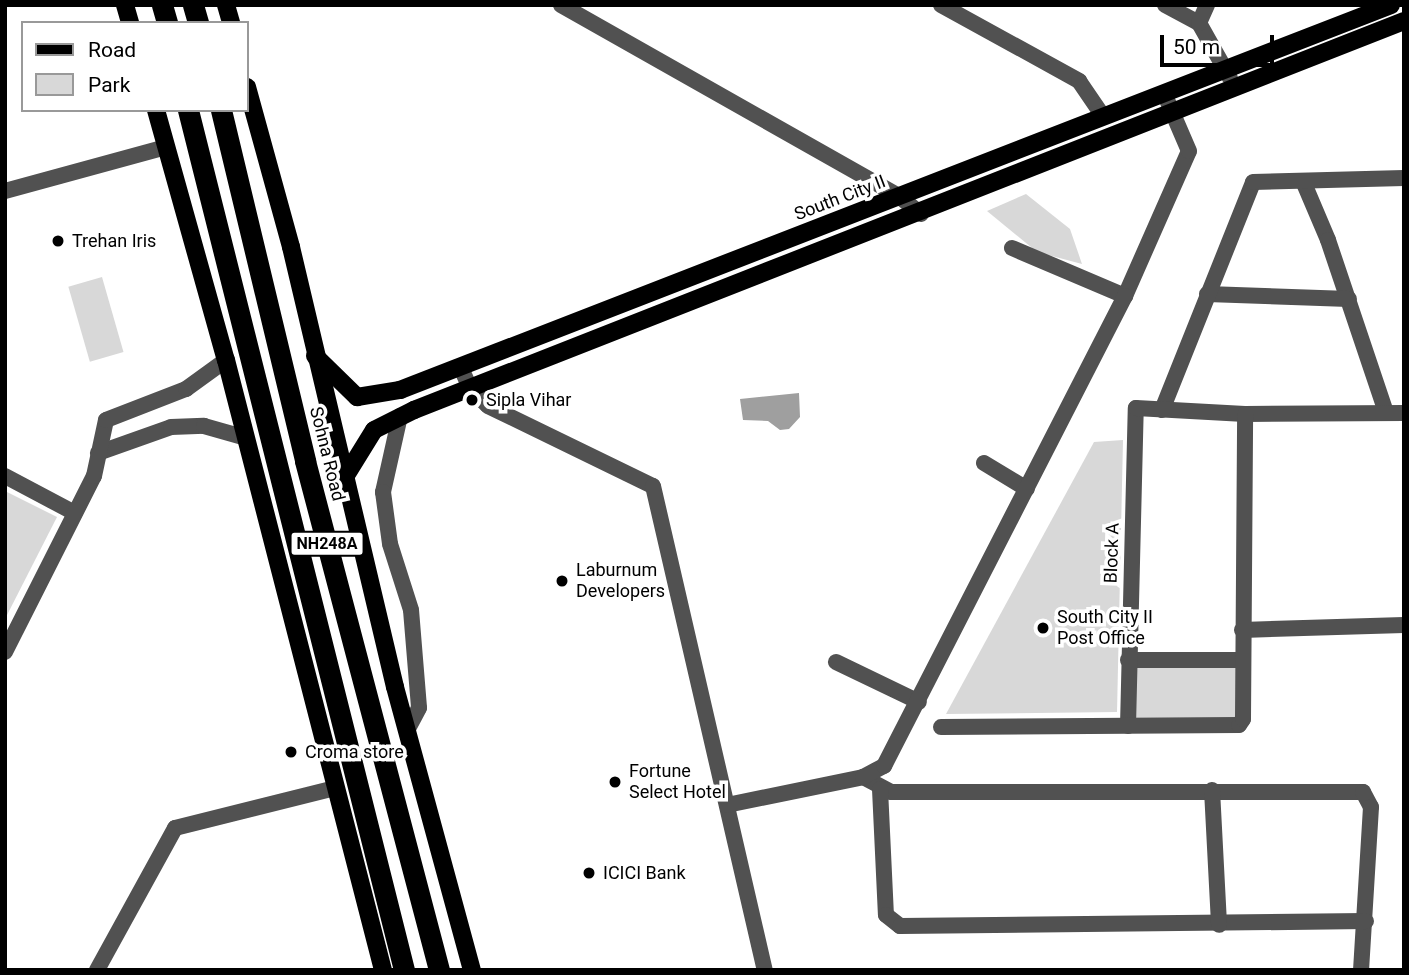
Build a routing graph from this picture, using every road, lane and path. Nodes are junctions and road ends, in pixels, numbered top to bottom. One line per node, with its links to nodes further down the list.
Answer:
1 (561, 5): 7 (street)
2 (941, 5): 17 (street)
3 (1165, 5): 9 (street)
4 (1207, 5): 9 (street)
5 (1391, 5): 10 (main road, South City II)
6 (1397, 5): 8 (street)
7 (578, 10): 23 (street)
8 (1404, 21): 11 (main road)
9 (1199, 23): 10 (street)
10 (1227, 69): 11 (street); 13 (main road, South City II)
11 (1236, 90): 16 (main road)
12 (248, 91): 29 (main road)
13 (1164, 93): 16 (street); 17 (main road, South City II)
14 (157, 112): 19 (main road)
15 (222, 113): 67 (highway, Sohna Road / NH248A)
16 (1174, 114): 24 (main road); 27 (street)
17 (1103, 116): 23 (main road, South City II)
18 (190, 117): 66 (highway, NH248A)
19 (166, 147): 22 (street); 30 (main road)
20 (1404, 178): 21 (street)
21 (1303, 181): 26 (street); 28 (street)
22 (5, 191)
23 (900, 197): 24 (street); 31 (main road, South City II)
24 (921, 214): 32 (main road)
25 (1012, 248): 27 (street)
26 (1207, 294): 28 (street); 34 (street)
27 (1125, 296): 45 (street)
28 (1349, 299): 35 (street)
29 (315, 356): 31 (main road, South City II); 44 (main road)
30 (226, 360): 33 (street); 40 (main road)
31 (461, 368): 32 (street)
32 (470, 388): 38 (main road); 61 (street)
33 (148, 401): 39 (street); 41 (street)
34 (1162, 410): 37 (street, Block A); 50 (street, Block A)
35 (1386, 412): 36 (street, Block A); 37 (street, Block A)
36 (1404, 412)
37 (1245, 414): 48 (street)
38 (400, 416): 44 (main road); 56 (street)
39 (155, 432): 40 (street); 41 (street)
40 (246, 438): 58 (main road)
41 (98, 453): 46 (street)
42 (984, 463): 45 (street)
43 (5, 476): 46 (street)
44 (345, 477): 56 (main road)
45 (1027, 489): 53 (street)
46 (75, 513): 49 (street)
47 (1404, 625): 48 (street)
48 (1242, 630): 51 (street)
49 (5, 652)
50 (1128, 660): 51 (street); 54 (street, Block A)
51 (1242, 660): 54 (street)
52 (836, 662): 53 (street)
53 (919, 702): 57 (street)
54 (1128, 726): 55 (street)
55 (941, 727)
56 (407, 731): 68 (main road)
57 (863, 777): 59 (street); 61 (street)
58 (335, 788): 64 (street); 65 (main road)
59 (880, 789): 60 (street); 63 (street)
60 (1212, 790): 62 (street); 63 (street)
61 (727, 805): 69 (street)
62 (1366, 921): 63 (street); 70 (street)
63 (1219, 925)
64 (97, 970)
65 (383, 970)
66 (404, 970)
67 (439, 970)
68 (472, 970)
69 (765, 970)
70 (1361, 970)

